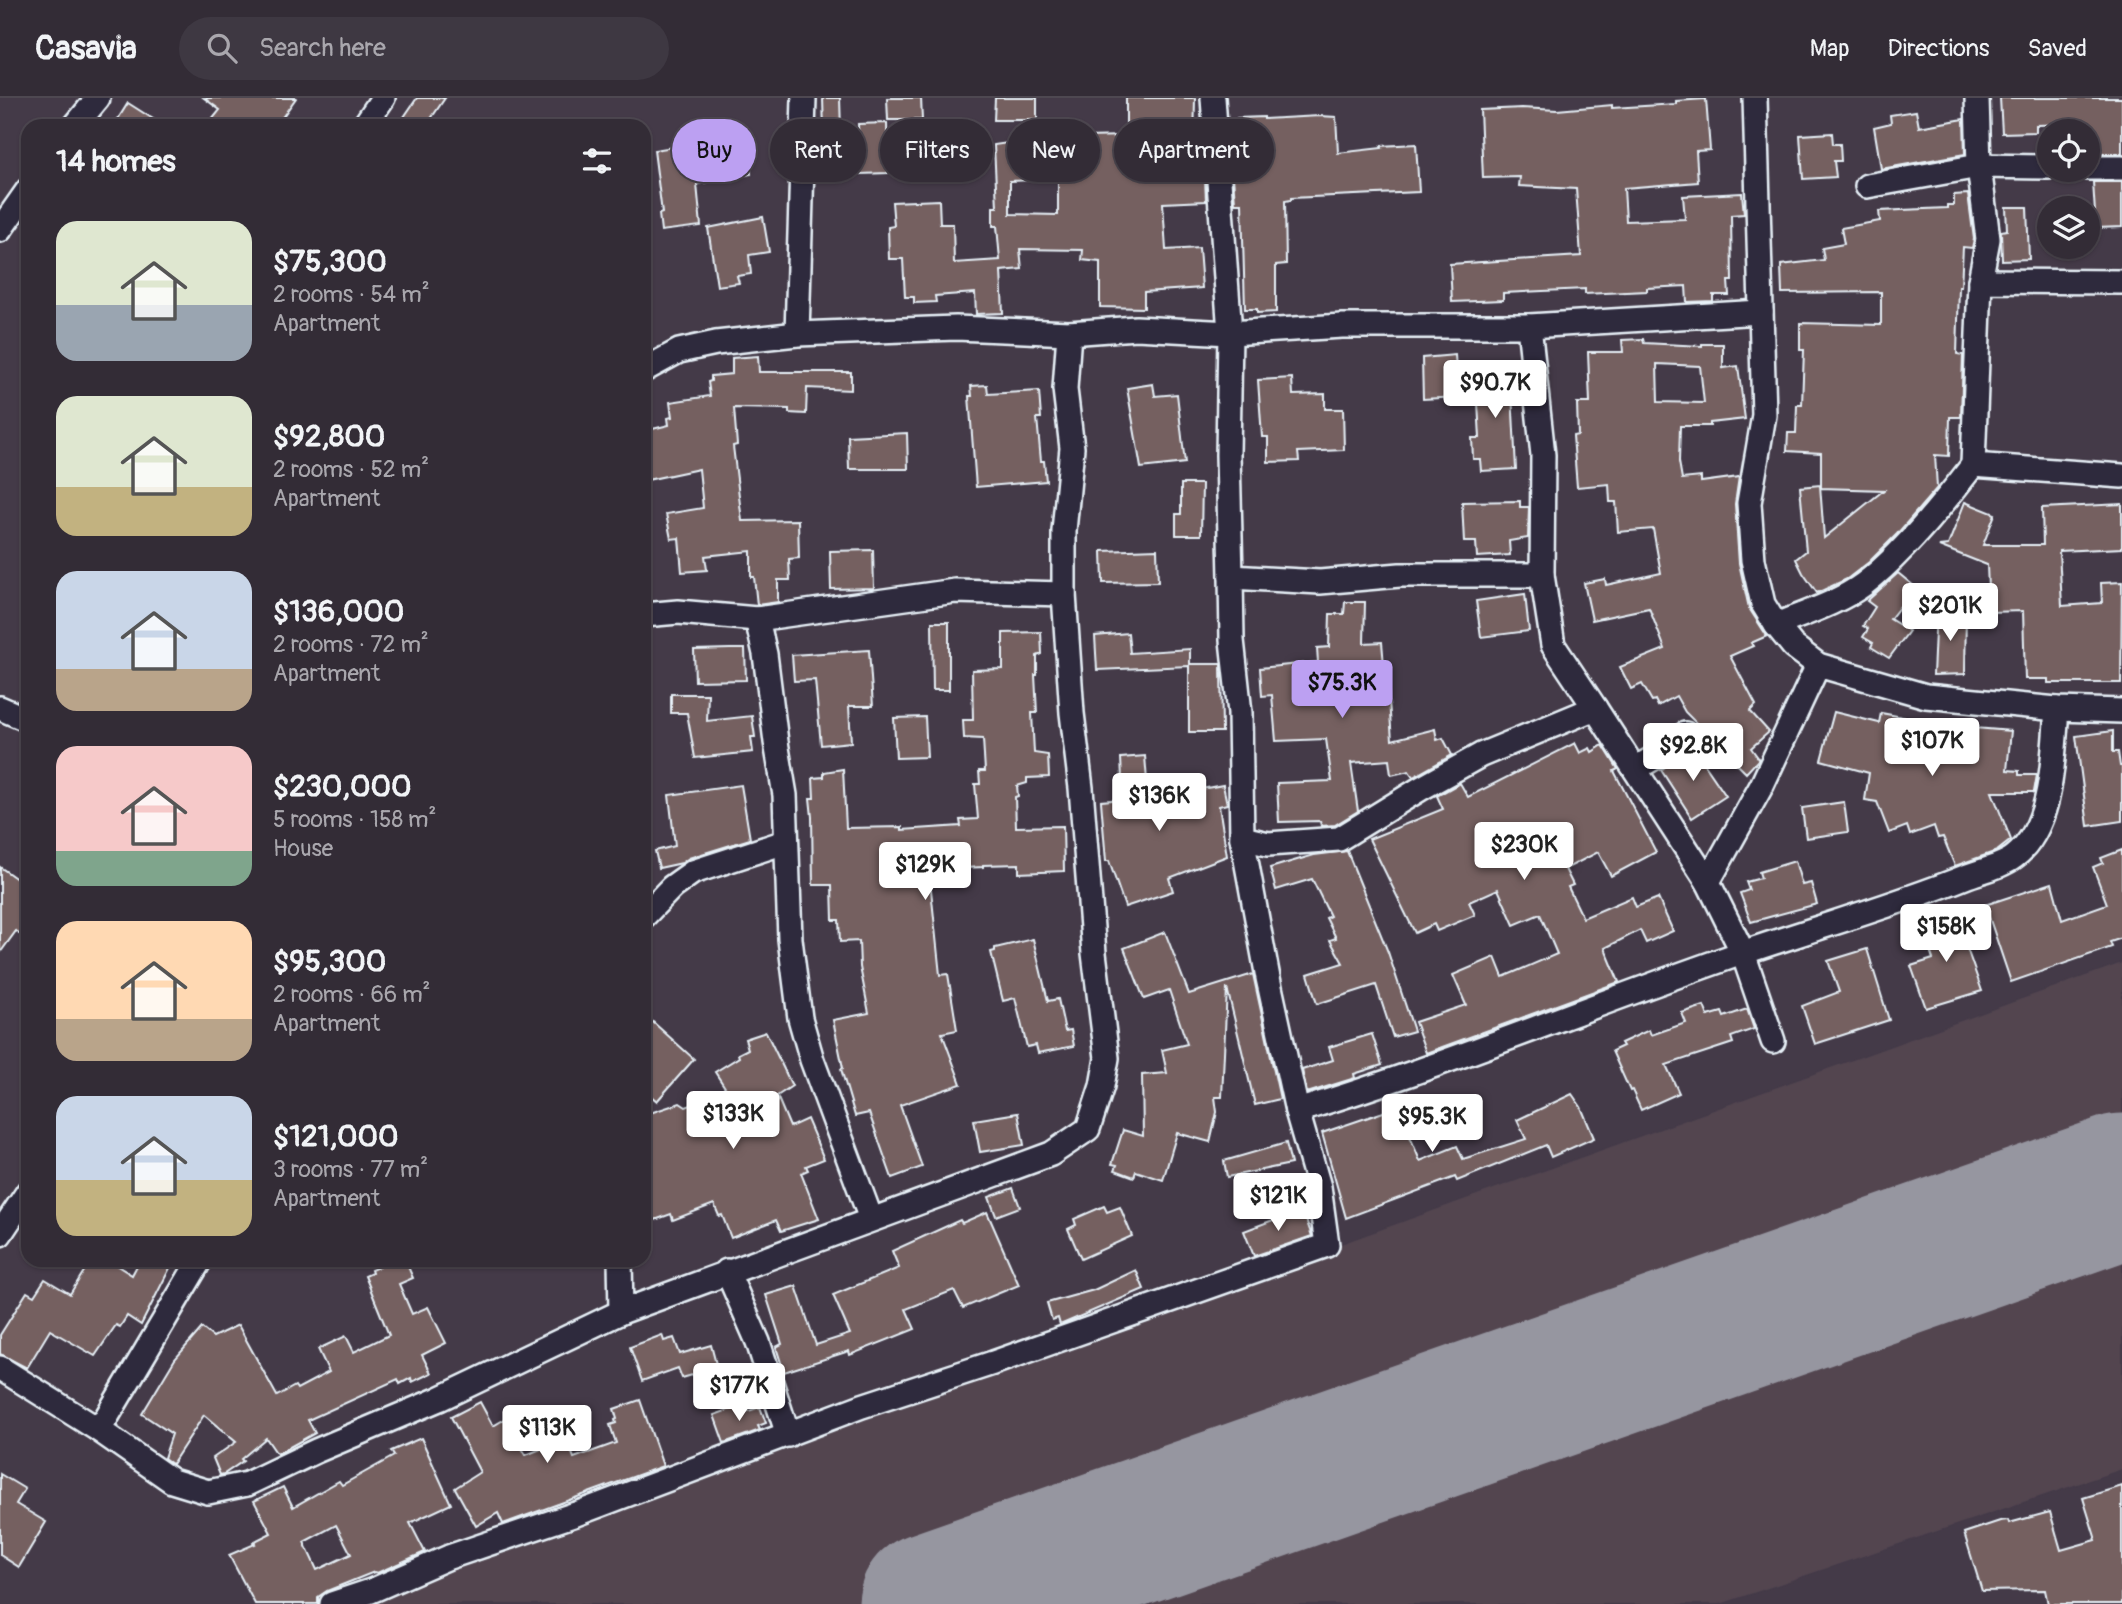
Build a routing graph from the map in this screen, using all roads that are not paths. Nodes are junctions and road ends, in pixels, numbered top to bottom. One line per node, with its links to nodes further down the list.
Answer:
1 (98, 98): 7 (street)
2 (383, 98): 8 (street)
3 (804, 98): 22 (street)
4 (1213, 98): 21 (street)
5 (1755, 98): 18 (street)
6 (1977, 98): 9 (street)
7 (81, 119)
8 (369, 119)
9 (1979, 166): 10 (street); 13 (street); 16 (street)
10 (2037, 167)
11 (2100, 168): 12 (street)
12 (2122, 168)
13 (1867, 186)
14 (21, 200): 15 (street)
15 (0, 230)
16 (1980, 281): 17 (street); 24 (street)
17 (2122, 282)
18 (1761, 313): 19 (street); 31 (street)
19 (1530, 326): 21 (street); 26 (street)
20 (1069, 333): 21 (street); 22 (street); 28 (street)
21 (1230, 333): 27 (street)
22 (797, 334): 23 (street)
23 (651, 366)
24 (1973, 465): 25 (street); 31 (street)
25 (2122, 476)
26 (1542, 575): 27 (street); 34 (street)
27 (1231, 577): 40 (street)
28 (1064, 594): 30 (street); 48 (street)
29 (651, 614): 30 (street)
30 (757, 619): 41 (street)
31 (1776, 625): 32 (street)
32 (1818, 665): 35 (street); 42 (street)
33 (0, 708): 37 (street)
34 (1595, 708): 39 (street); 40 (street)
35 (2057, 709): 36 (street); 44 (street)
36 (2122, 711)
37 (21, 717)
38 (1685, 734): 39 (street)
39 (1635, 769): 42 (street)
40 (1242, 838): 46 (street)
41 (785, 842): 43 (street); 48 (street)
42 (1708, 882): 44 (street)
43 (651, 909)
44 (1743, 953): 45 (street); 46 (street)
45 (1773, 1041)
46 (1297, 1111): 56 (street)
47 (21, 1202): 49 (street)
48 (871, 1219): 52 (street)
49 (0, 1234)
50 (197, 1267): 55 (street)
51 (620, 1267): 53 (street)
52 (727, 1272): 53 (street); 56 (street)
53 (621, 1312): 55 (street)
54 (0, 1368): 55 (street)
55 (99, 1430)
56 (788, 1435): 57 (street)
57 (332, 1604)

